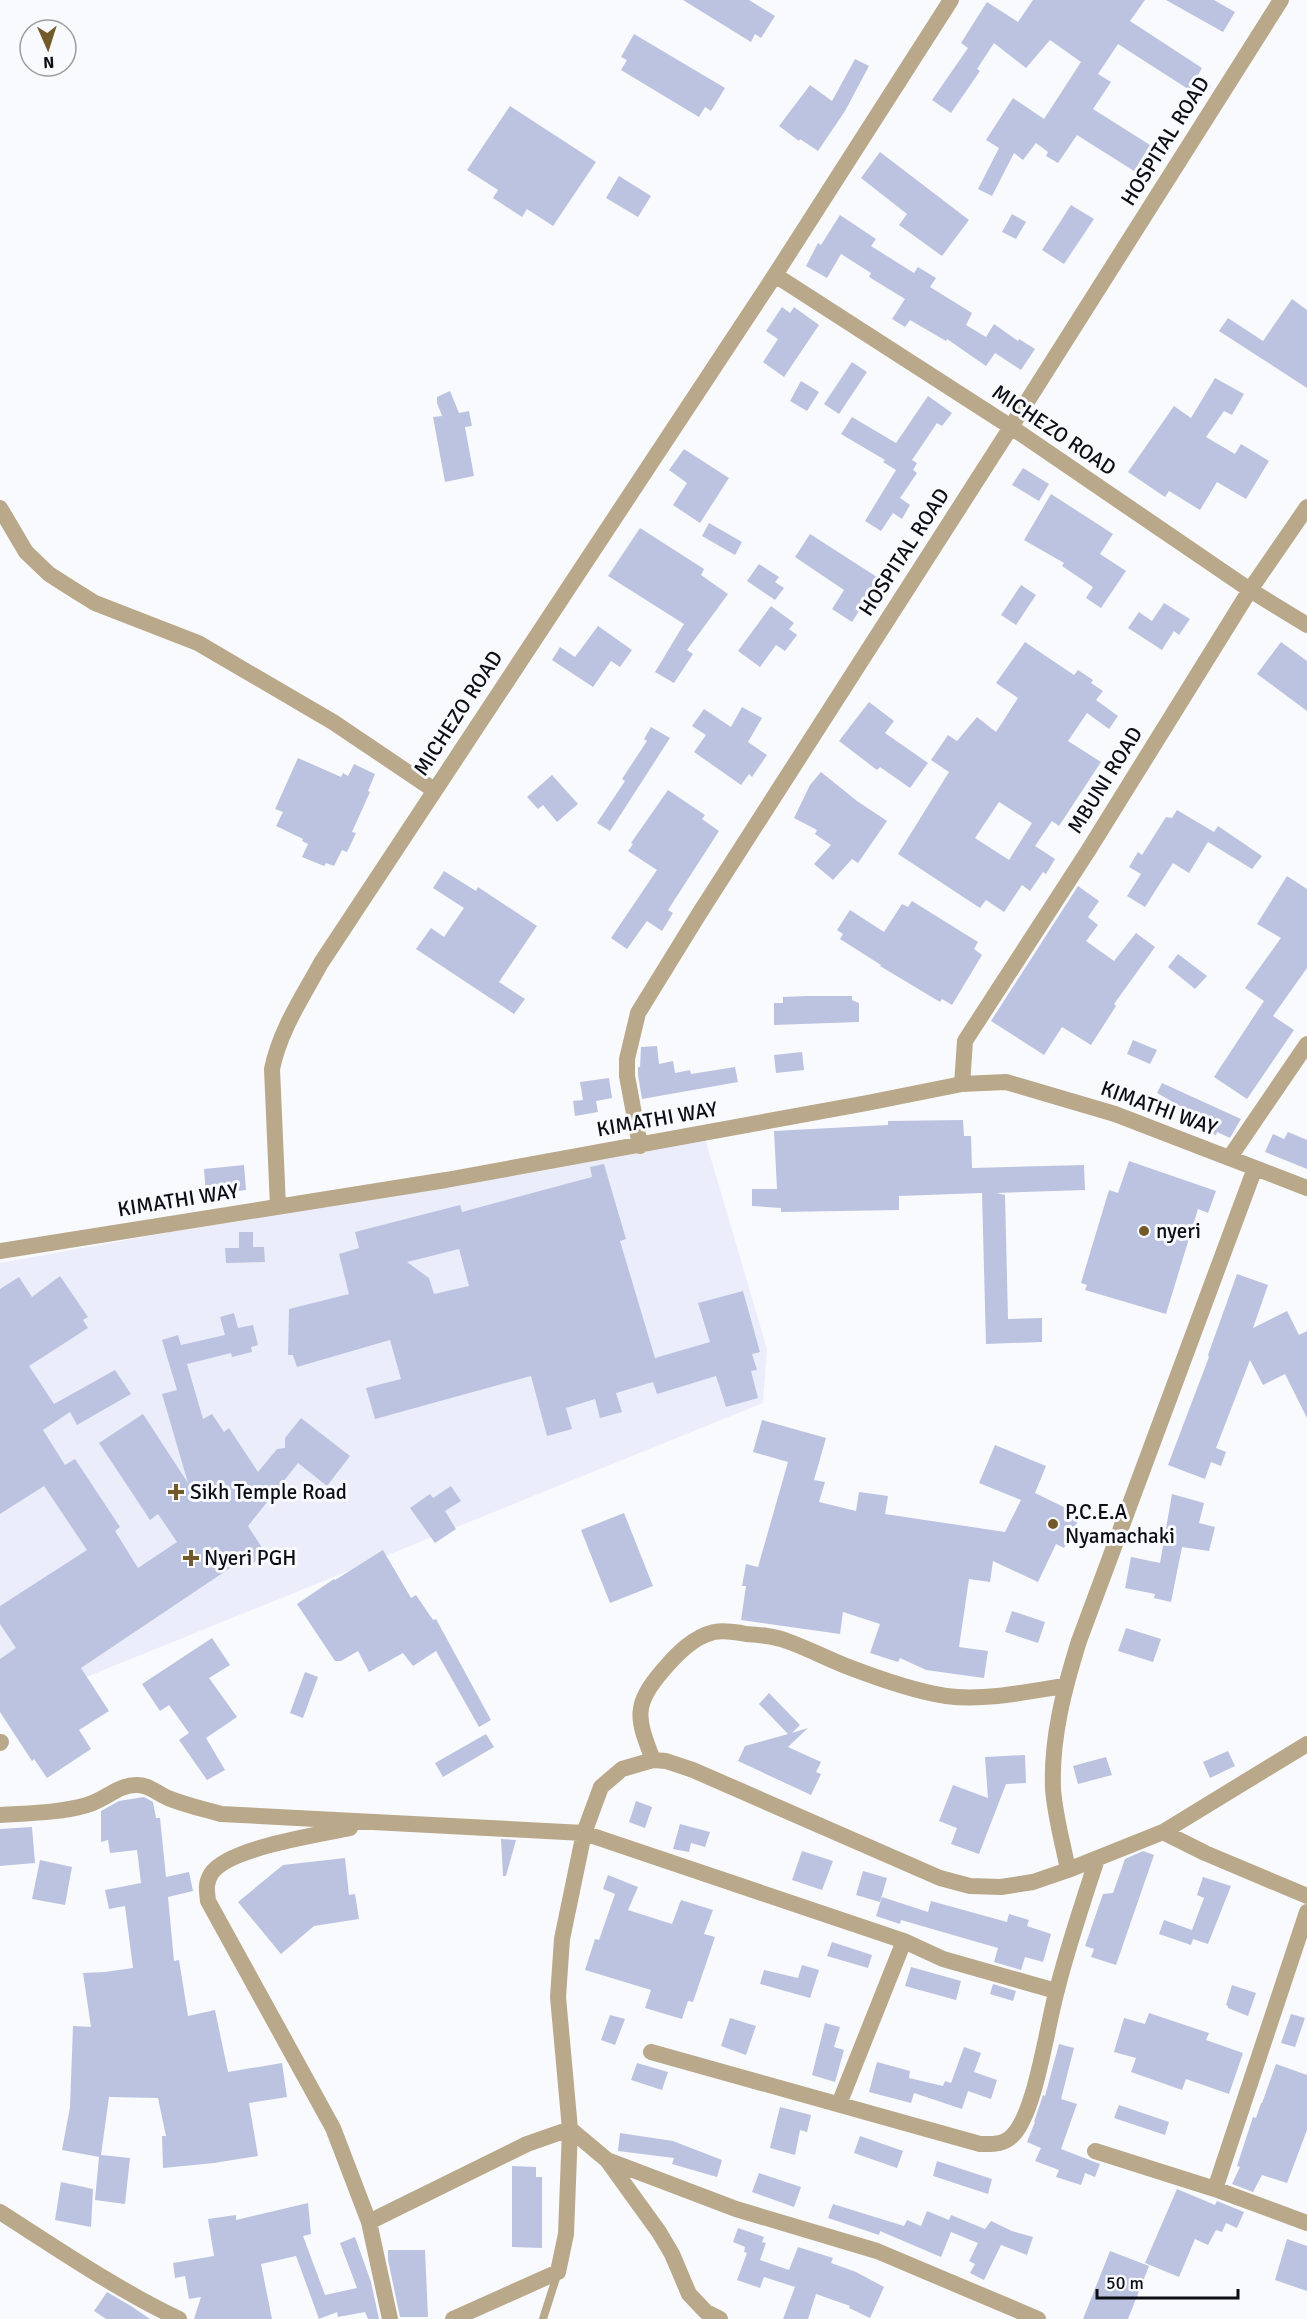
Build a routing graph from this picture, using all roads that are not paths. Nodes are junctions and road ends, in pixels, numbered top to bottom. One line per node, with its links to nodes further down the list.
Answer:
1 (951, 0): 3 (street, MICHEZO ROAD)
2 (1281, 0): 4 (street, HOSPITAL ROAD)
3 (775, 275): 4 (street, MICHEZO ROAD); 9 (street, MICHEZO ROAD)
4 (1011, 428): 7 (street, MICHEZO ROAD); 12 (street, HOSPITAL ROAD)
5 (1307, 507): 7 (street, MBUNI ROAD)
6 (0, 508): 9 (street)
7 (1250, 590): 8 (street, MICHEZO ROAD); 11 (street, MBUNI ROAD)
8 (1307, 625)
9 (434, 790): 16 (street, MICHEZO ROAD)
10 (1307, 1044): 13 (street)
11 (962, 1084): 12 (street, KIMATHI WAY); 13 (street, KIMATHI WAY)
12 (640, 1146): 16 (street, KIMATHI WAY)
13 (1230, 1157): 14 (street, KIMATHI WAY)
14 (1255, 1168): 15 (street, KIMATHI WAY); 18 (street)
15 (1307, 1188)
16 (278, 1207): 17 (street, KIMATHI WAY)
17 (0, 1251)
18 (1064, 1686): 20 (street); 26 (street)
19 (1307, 1744): 23 (street)
20 (653, 1760): 24 (street); 26 (street)
21 (0, 1815): 22 (street)
22 (371, 1823): 24 (street); 38 (street)
23 (1163, 1832): 25 (street); 27 (street)
24 (584, 1833): 29 (street); 33 (street)
25 (1097, 1859): 26 (street); 30 (street)
26 (1068, 1870)
27 (1307, 1896)
28 (1307, 1912): 36 (street)
29 (904, 1941): 30 (street); 32 (street)
30 (1056, 1991): 32 (street)
31 (651, 2052): 32 (street)
32 (839, 2104)
33 (570, 2128): 35 (street); 38 (street); 40 (street)
34 (1095, 2151): 36 (street)
35 (607, 2160): 45 (street); 46 (street)
36 (1215, 2189): 39 (street)
37 (0, 2212): 41 (street)
38 (369, 2222): 42 (street)
39 (1307, 2223)
40 (558, 2272): 43 (street); 44 (lane)
41 (179, 2319)
42 (390, 2319)
43 (453, 2319)
44 (543, 2319)
45 (720, 2319)
46 (1038, 2319)

